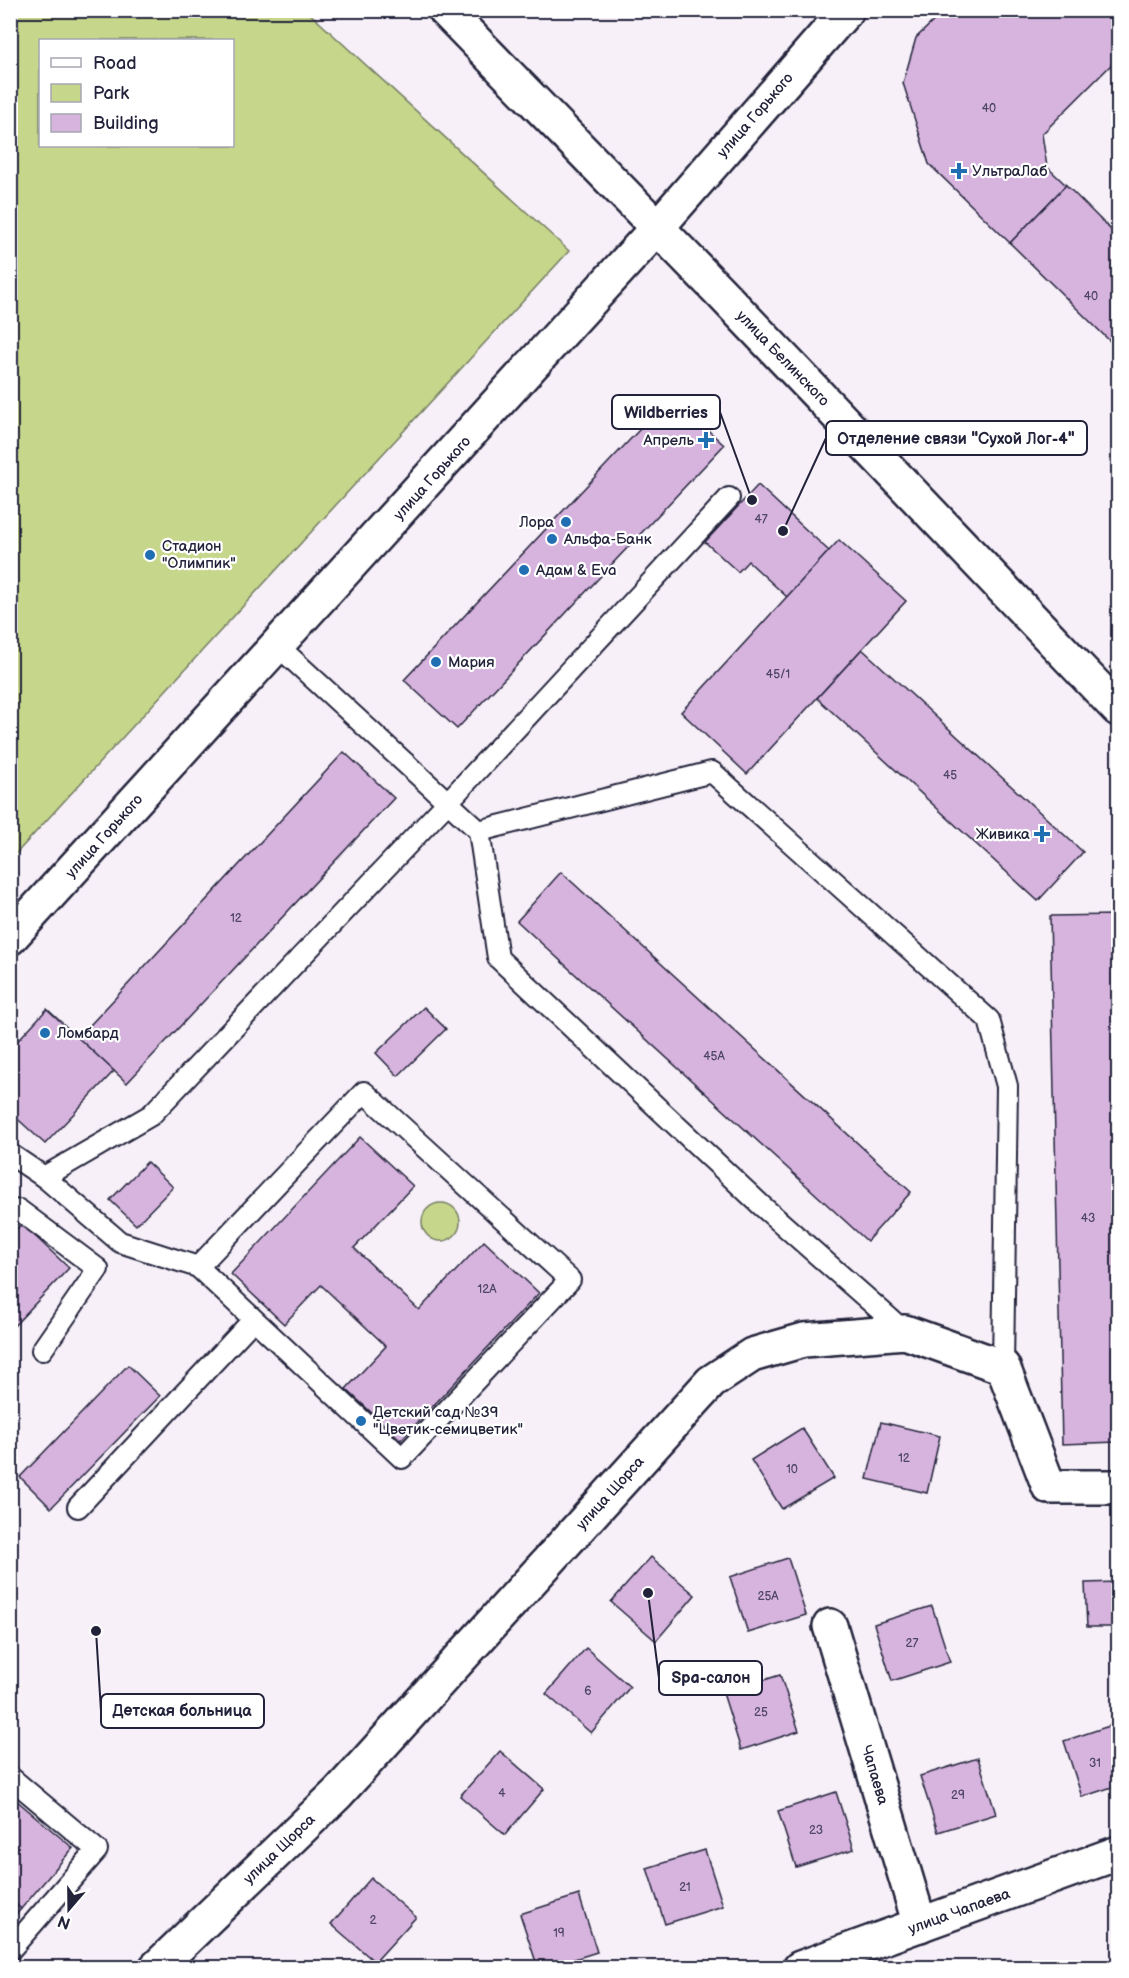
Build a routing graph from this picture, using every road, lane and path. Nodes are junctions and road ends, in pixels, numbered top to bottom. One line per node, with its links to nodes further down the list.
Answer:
1 (445, 10): 3 (street, улица Белинского)
2 (847, 10): 3 (street, улица Горького)
3 (656, 229): 5 (street, улица Горького); 6 (street, улица Белинского)
4 (729, 498): 7 (lane)
5 (278, 646): 7 (lane); 9 (street, улица Горького)
6 (1119, 709)
7 (447, 802): 8 (lane); 11 (lane)
8 (479, 831): 15 (lane); 17 (lane)
9 (10, 938)
10 (10, 1154): 11 (lane)
11 (44, 1177): 13 (lane)
12 (10, 1213): 16 (lane)
13 (198, 1267): 14 (lane); 14 (lane)
14 (254, 1320): 19 (lane)
15 (904, 1332): 17 (street, улица Щорса); 25 (street, улица Щорса)
16 (42, 1350)
17 (1003, 1367): 18 (street)
18 (1119, 1487)
19 (78, 1507)
20 (830, 1626): 23 (street, Чапаева)
21 (10, 1777): 24 (lane)
22 (1119, 1853): 23 (street, улица Чапаева)
23 (920, 1925): 26 (street, улица Чапаева)
24 (10, 1950)
25 (156, 1968)
26 (800, 1968)

